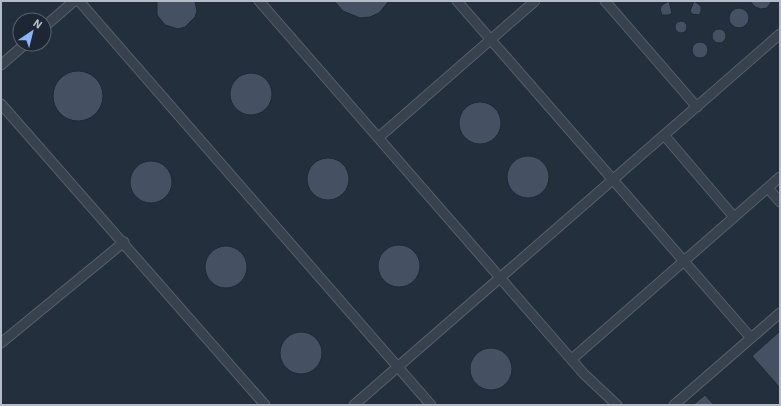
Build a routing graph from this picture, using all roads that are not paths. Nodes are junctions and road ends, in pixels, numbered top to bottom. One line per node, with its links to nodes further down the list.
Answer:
1 (74, 1): 7 (lane)
2 (79, 1): 28 (lane)
3 (259, 1): 15 (lane)
4 (457, 1): 9 (lane)
5 (535, 1): 9 (lane)
6 (605, 1): 13 (lane)
7 (52, 20)
8 (780, 34): 13 (lane)
9 (491, 39): 15 (lane); 17 (lane)
10 (16, 52): 11 (lane)
11 (1, 65)
12 (1, 104): 21 (lane)
13 (697, 107): 14 (lane)
14 (664, 135): 17 (lane); 20 (lane)
15 (378, 138): 23 (lane)
16 (780, 177): 18 (lane)
17 (613, 180): 22 (lane); 23 (lane)
18 (768, 188): 19 (lane); 20 (lane)
19 (780, 202)
20 (734, 217): 22 (lane)
21 (124, 242): 26 (lane); 29 (lane)
22 (684, 261): 25 (lane); 27 (lane)
23 (500, 277): 27 (lane); 28 (lane)
24 (780, 313): 25 (lane)
25 (751, 338): 33 (lane)
26 (1, 343)
27 (572, 359): 32 (lane)
28 (398, 367): 30 (lane); 31 (lane)
29 (265, 405)
30 (354, 405)
31 (431, 405)
32 (617, 405)
33 (674, 405)

